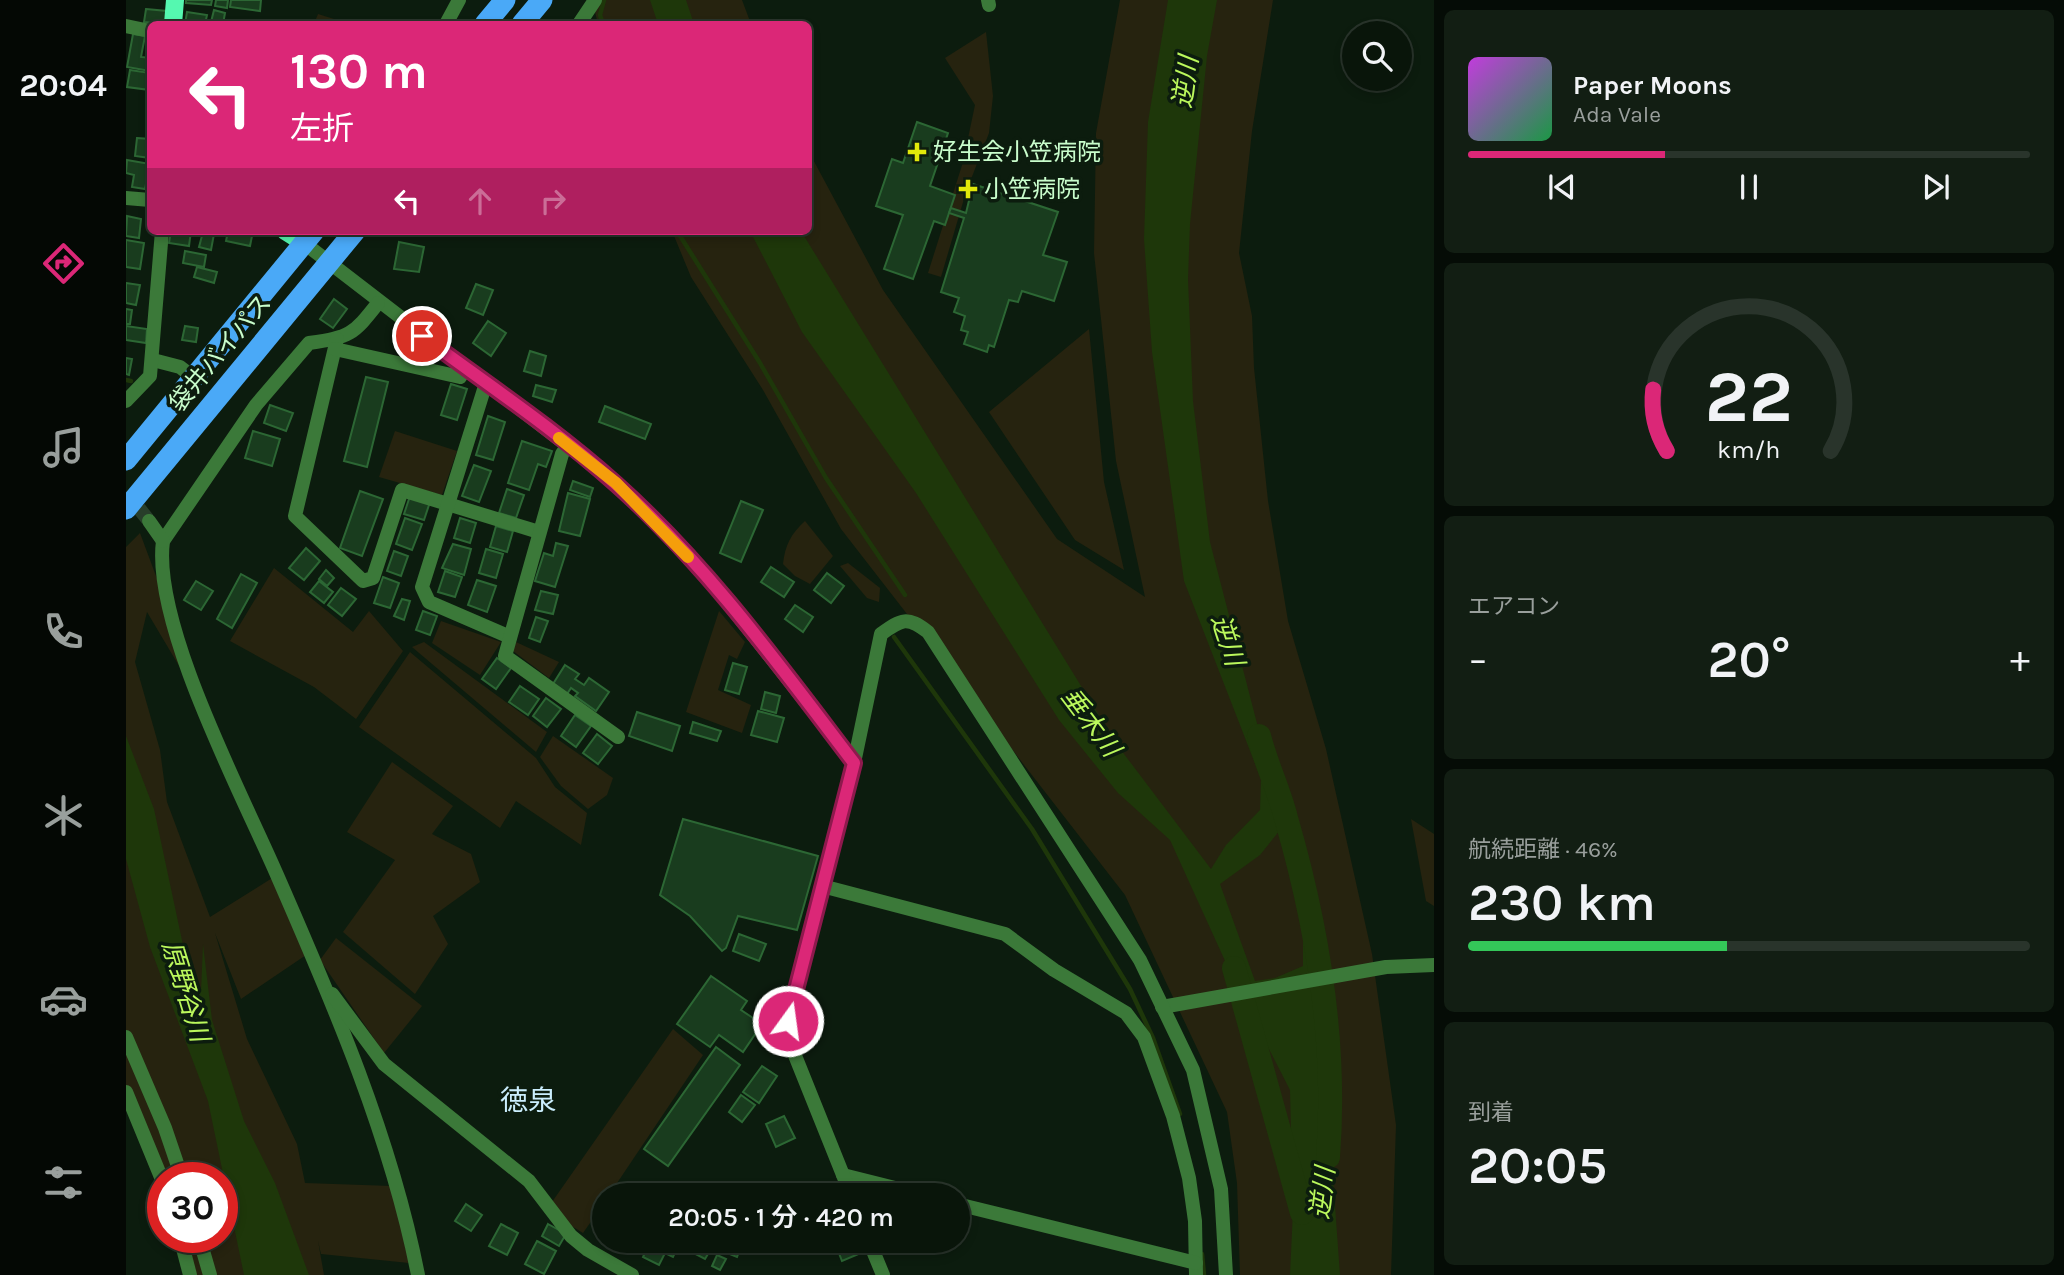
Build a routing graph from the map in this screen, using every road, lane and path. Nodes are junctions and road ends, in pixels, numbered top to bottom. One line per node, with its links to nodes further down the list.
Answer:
1 (174, 0): 6 (main road)
2 (459, 0): 7 (street)
3 (505, 0): 8 (highway)
4 (542, 0): 9 (highway)
5 (595, 0): 10 (street)
6 (173, 21)
7 (448, 21)
8 (488, 21)
9 (524, 21)
10 (581, 21)
11 (126, 26): 12 (street)
12 (147, 31)
13 (126, 198): 14 (street)
14 (147, 200)
15 (162, 235): 21 (street)
16 (352, 235): 18 (highway, 袋井バイパス)
17 (309, 237): 18 (street); 23 (highway, 袋井バイパス)
18 (329, 263): 19 (street); 29 (highway, 袋井バイパス)
19 (379, 303): 20 (street); 22 (street)
20 (336, 344): 22 (street); 28 (street); 32 (street)
21 (153, 360): 23 (street); 25 (street)
22 (466, 369): 24 (street)
23 (193, 377): 27 (highway, 袋井バイパス)
24 (486, 383): 26 (street); 28 (street)
25 (126, 401)
26 (568, 445): 31 (street); 35 (street)
27 (126, 460)
28 (449, 504): 31 (street); 33 (street)
29 (126, 509)
30 (149, 521): 32 (street)
31 (539, 532): 33 (street)
32 (163, 541): 38 (street)
33 (510, 637): 34 (street)
34 (618, 737)
35 (854, 763): 36 (street); 39 (street)
36 (822, 886): 44 (street); 51 (street)
37 (1434, 965): 39 (street)
38 (318, 975): 54 (street); 55 (street)
39 (1165, 1007): 57 (street)
40 (126, 1037): 43 (street)
41 (126, 1092): 42 (street)
42 (155, 1162)
43 (177, 1162)
44 (843, 1175): 45 (street); 46 (street)
45 (846, 1183)
46 (875, 1183)
47 (970, 1208): 51 (street)
48 (184, 1253): 52 (street)
49 (204, 1253): 53 (street)
50 (874, 1253): 56 (street)
51 (1196, 1269)
52 (190, 1275)
53 (210, 1275)
54 (418, 1275)
55 (632, 1275)
56 (883, 1275)
57 (1226, 1275)

